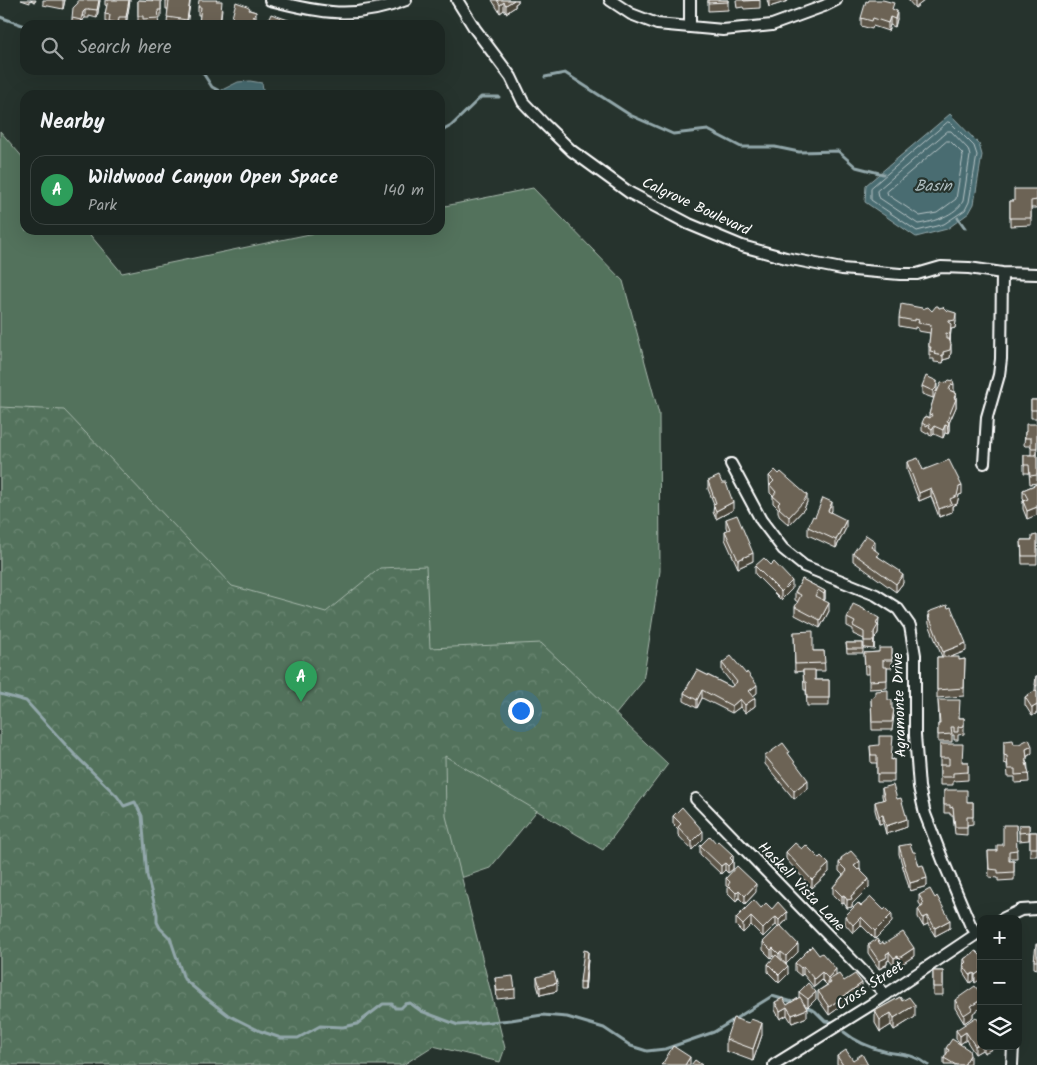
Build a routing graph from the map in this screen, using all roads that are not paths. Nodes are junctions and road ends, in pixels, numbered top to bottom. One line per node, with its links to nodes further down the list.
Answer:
1 (270, 0): 2 (street)
2 (406, 0)
3 (457, 0): 8 (street, Calgrove Boulevard)
4 (610, 0): 7 (street)
5 (690, 0): 7 (street)
6 (836, 0): 7 (street)
7 (690, 26)
8 (1002, 273): 9 (street, Calgrove Boulevard); 10 (street)
9 (1037, 274)
10 (984, 463)
11 (732, 464): 15 (street, Agramonte Drive)
12 (696, 799): 17 (street, Haskell Vista Lane)
13 (1037, 909): 14 (street)
14 (1012, 915)
15 (977, 931)
16 (977, 934): 17 (street, Cross Street)
17 (886, 995): 19 (street, Cross Street)
18 (1013, 1050): 20 (street)
19 (774, 1065)
20 (1012, 1065)

